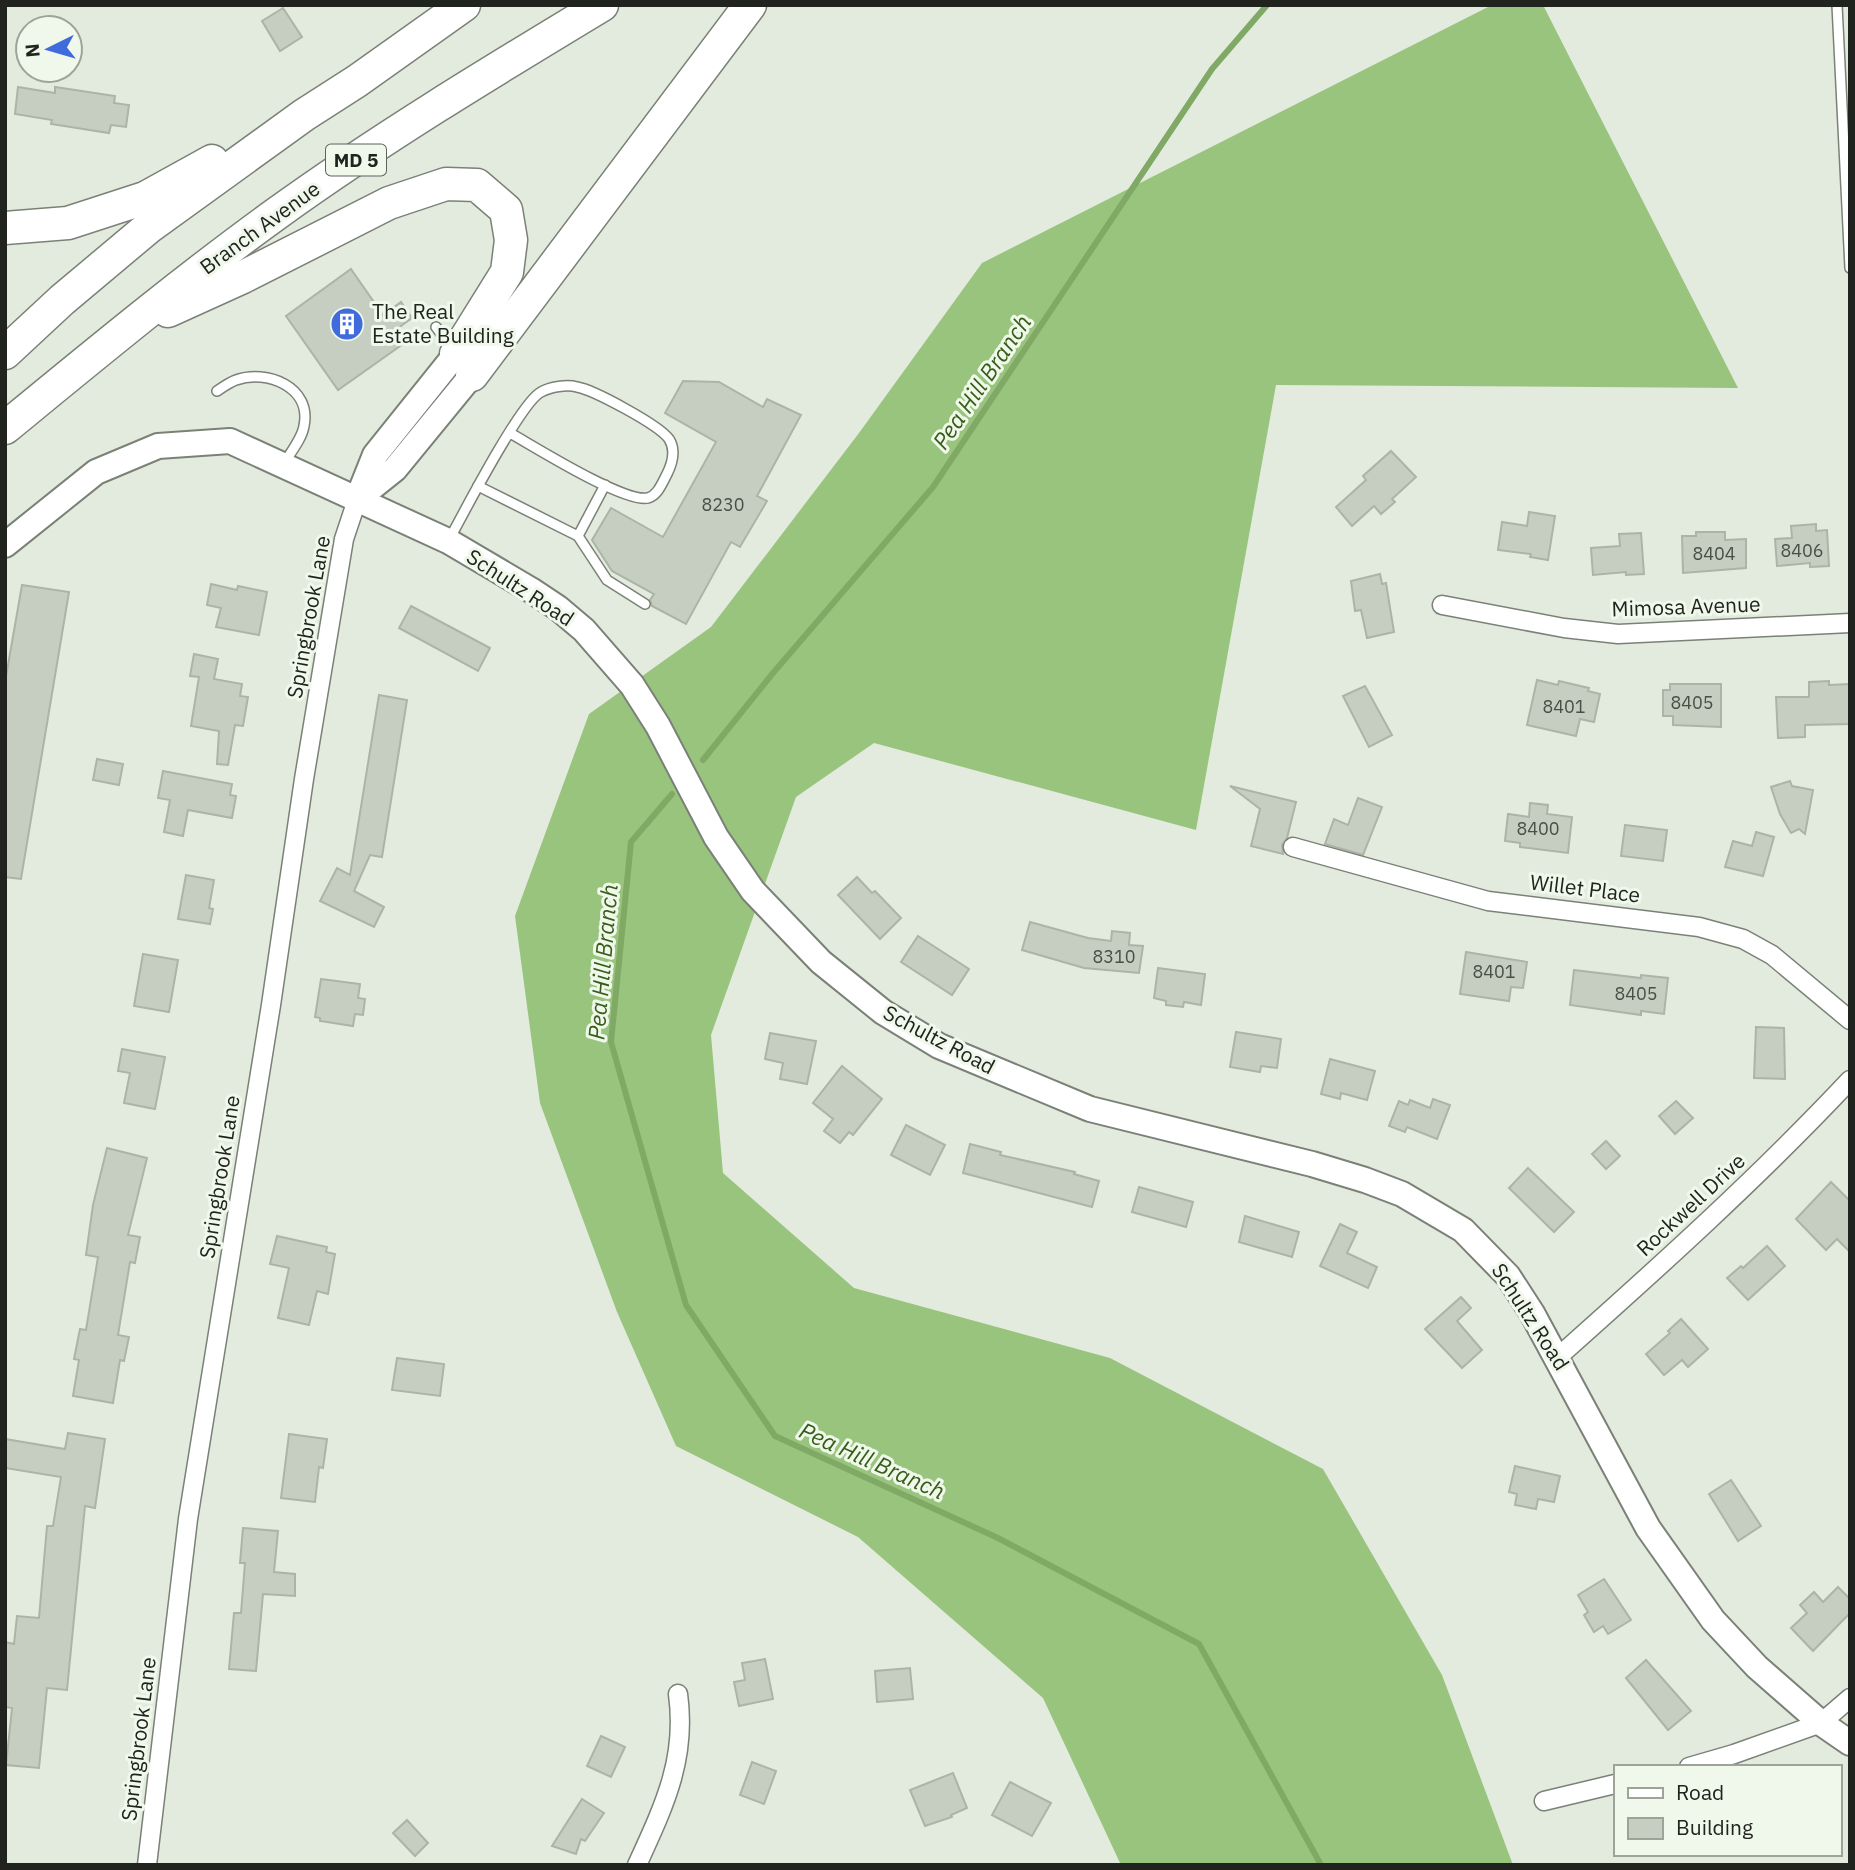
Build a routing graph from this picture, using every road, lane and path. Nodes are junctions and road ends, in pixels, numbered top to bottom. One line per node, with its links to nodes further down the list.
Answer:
1 (464, 5): 5 (highway)
2 (602, 5): 9 (highway, Branch Avenue / MD 5)
3 (750, 5): 11 (highway)
4 (1837, 5): 7 (lane)
5 (357, 81): 6 (highway); 10 (highway)
6 (5, 228)
7 (1850, 268)
8 (436, 327): 11 (lane)
9 (122, 331): 11 (highway); 13 (highway, Branch Avenue / MD 5)
10 (5, 353)
11 (464, 364): 18 (street)
12 (217, 391): 15 (lane)
13 (5, 428)
14 (510, 433): 16 (lane); 16 (lane); 17 (lane)
15 (282, 466): 18 (street, Schultz Road); 21 (street, Schultz Road)
16 (605, 485): 19 (lane)
17 (478, 486): 19 (lane); 20 (lane)
18 (357, 500): 20 (street, Schultz Road); 36 (street, Springbrook Lane)
19 (578, 536): 22 (lane)
20 (448, 541): 28 (street, Schultz Road)
21 (5, 545)
22 (645, 604)
23 (1442, 605): 24 (street, Mimosa Avenue)
24 (1850, 623)
25 (1293, 847): 26 (street, Willet Place)
26 (1850, 1020)
27 (1850, 1080): 28 (street, Rockwell Drive)
28 (1558, 1357): 31 (street, Schultz Road)
29 (678, 1694): 37 (street)
30 (1850, 1698): 31 (street)
31 (1821, 1723): 32 (street, Schultz Road); 33 (street)
32 (1850, 1743)
33 (1696, 1765)
34 (1614, 1784): 35 (street)
35 (1544, 1801)
36 (148, 1865)
37 (637, 1865)

